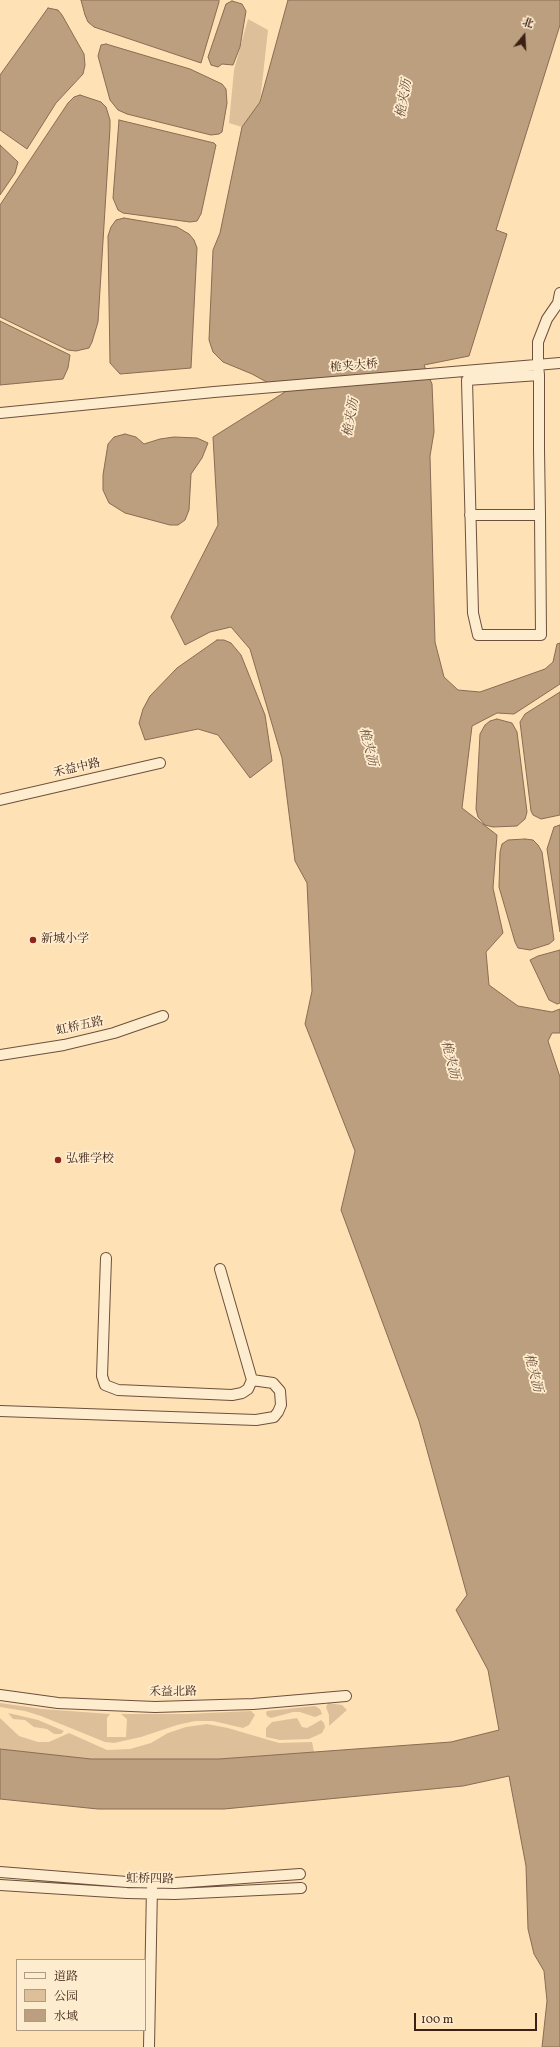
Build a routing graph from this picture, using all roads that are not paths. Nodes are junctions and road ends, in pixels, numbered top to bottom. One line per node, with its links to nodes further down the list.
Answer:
1 (560, 293): 3 (street)
2 (560, 363): 3 (street)
3 (538, 370): 4 (street, 桅夹大桥); 5 (street); 6 (street)
4 (0, 412)
5 (470, 515): 6 (street); 6 (street)
6 (540, 515)
7 (160, 763): 8 (street, 禾益中路)
8 (0, 800)
9 (163, 1016): 10 (street, 虹桥五路)
10 (0, 1055)
11 (106, 1258): 13 (street)
12 (220, 1269): 13 (street)
13 (252, 1380): 14 (street)
14 (0, 1412)
15 (0, 1695): 16 (street, 禾益北路)
16 (346, 1696)
17 (1, 1872): 19 (street, 虹桥四路)
18 (300, 1874): 19 (street, 虹桥四路)
19 (152, 1882): 22 (street)
20 (1, 1885): 22 (street, 虹桥四路)
21 (301, 1888): 22 (street, 虹桥四路)
22 (151, 1894): 23 (street)
23 (149, 2047)

